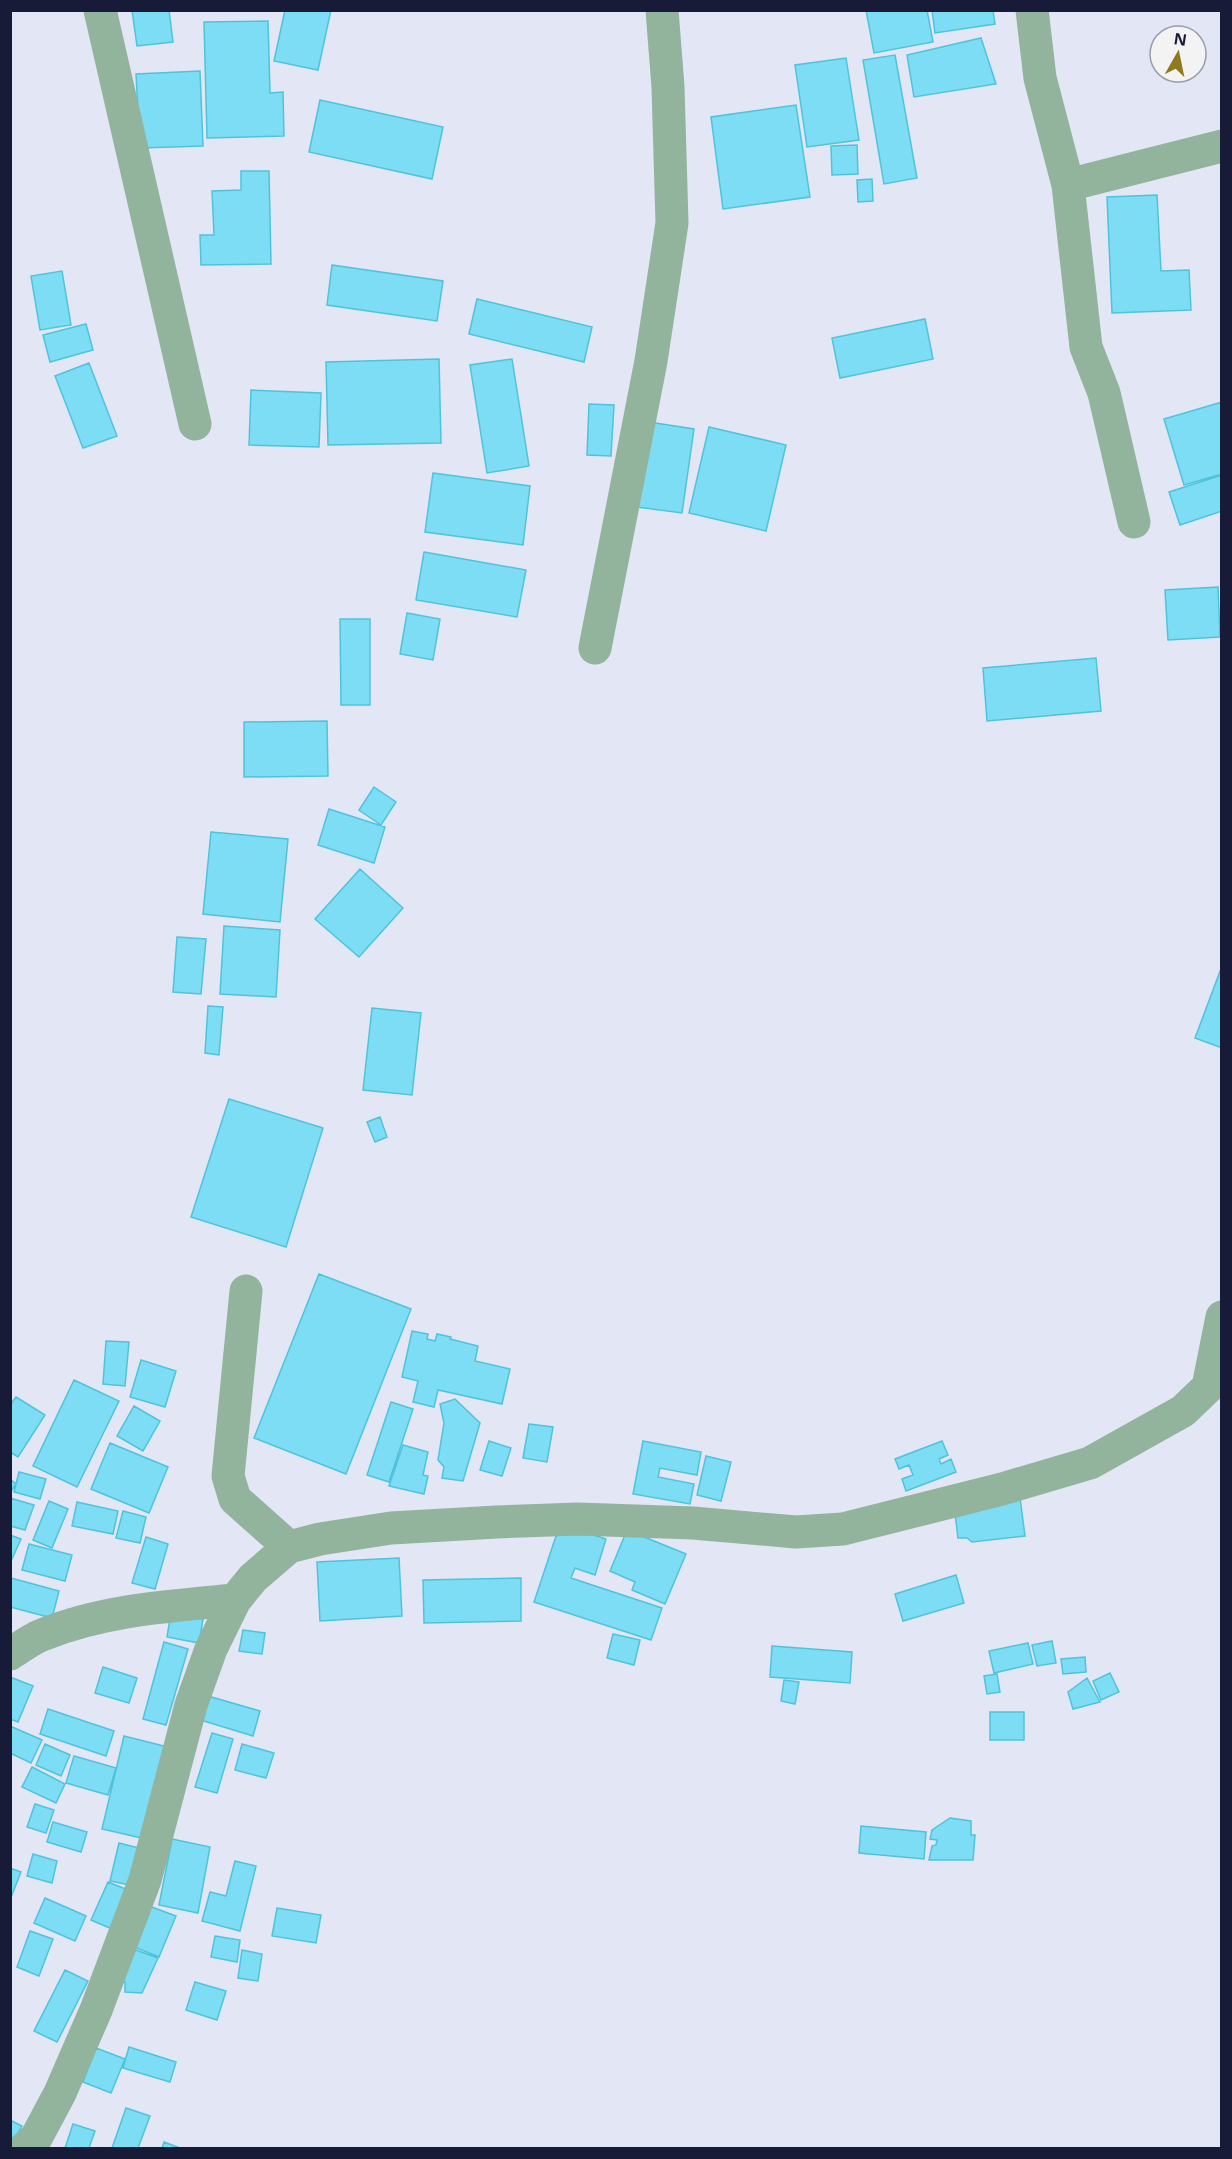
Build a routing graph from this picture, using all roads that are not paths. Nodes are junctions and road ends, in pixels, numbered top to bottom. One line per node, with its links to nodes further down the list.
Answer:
1 (100, 10): 6 (street)
2 (662, 10): 8 (street)
3 (1032, 10): 5 (street)
4 (1221, 146): 5 (street)
5 (1068, 185): 7 (street)
6 (195, 424)
7 (1134, 522)
8 (595, 648)
9 (246, 1291): 11 (street)
10 (1221, 1317): 11 (street)
11 (289, 1547): 12 (street)
12 (236, 1600): 13 (street); 14 (street)
13 (10, 1654)
14 (25, 2148)

